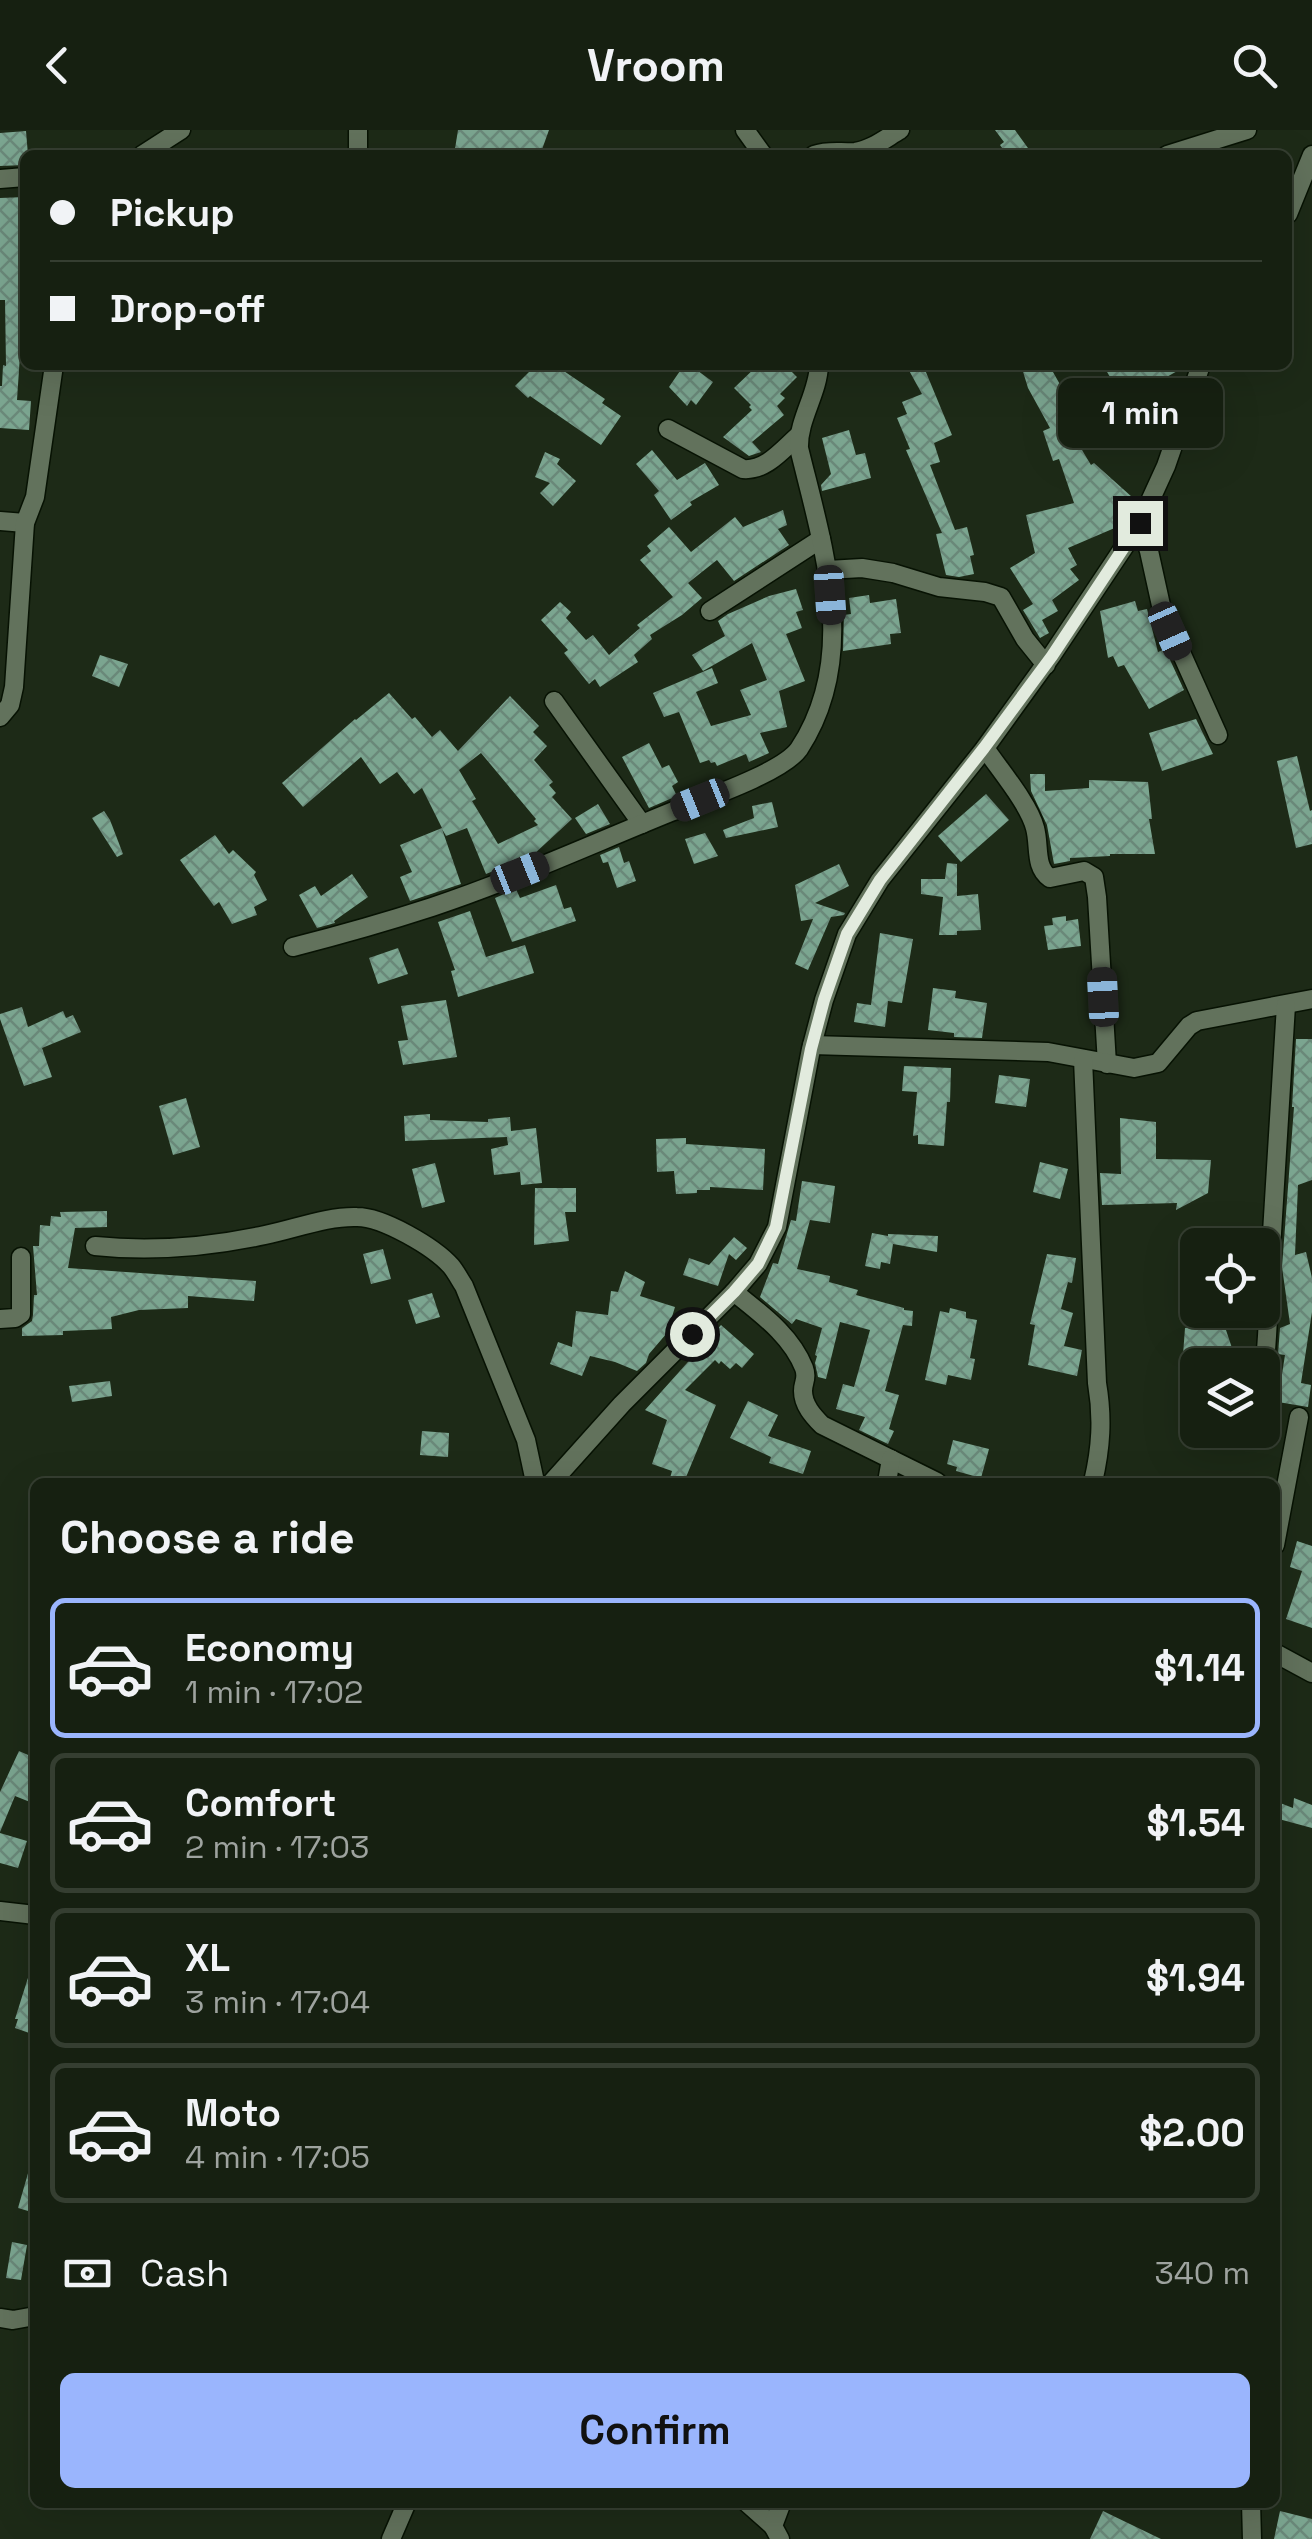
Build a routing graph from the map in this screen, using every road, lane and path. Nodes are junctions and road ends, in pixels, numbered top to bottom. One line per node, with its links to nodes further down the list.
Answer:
1 (900, 130): 5 (street)
2 (1246, 130): 6 (street)
3 (175, 132): 4 (street)
4 (149, 150)
5 (862, 150)
6 (1183, 150)
7 (1312, 155): 8 (street)
8 (1292, 204)
9 (53, 370): 15 (street)
10 (819, 370): 13 (street)
11 (1199, 370): 16 (street)
12 (668, 429): 13 (street)
13 (799, 435): 17 (street)
14 (0, 521): 15 (street)
15 (25, 523): 22 (street)
16 (1140, 523): 20 (street); 23 (street)
17 (821, 539): 18 (street); 19 (street)
18 (828, 570): 20 (street); 25 (street)
19 (710, 611)
20 (1046, 664): 24 (street)
21 (554, 702): 25 (street)
22 (0, 717)
23 (1218, 735)
24 (984, 748): 29 (street); 31 (street)
25 (642, 824): 26 (street)
26 (293, 947)
27 (1312, 1000): 28 (street)
28 (1286, 1005): 31 (street); 36 (street)
29 (812, 1045): 30 (street); 34 (street)
30 (1083, 1059): 31 (street); 43 (street)
31 (1107, 1064)
32 (96, 1246): 39 (street)
33 (21, 1257): 35 (street)
34 (734, 1292): 38 (street); 40 (street)
35 (0, 1318)
36 (1266, 1348)
37 (1299, 1418): 44 (street)
38 (892, 1460): 41 (street); 42 (street)
39 (534, 1478)
40 (556, 1478)
41 (888, 1478)
42 (930, 1478)
43 (1093, 1478)
44 (1280, 1519)
45 (1280, 1656): 46 (street)
46 (1312, 1673)
47 (0, 1911): 48 (street)
48 (30, 1914)
49 (30, 2317): 50 (street)
50 (0, 2318)
51 (404, 2508): 55 (street)
52 (752, 2508): 54 (street)
53 (1251, 2508): 56 (street)
54 (777, 2532)
55 (391, 2539)
56 (1252, 2539)

